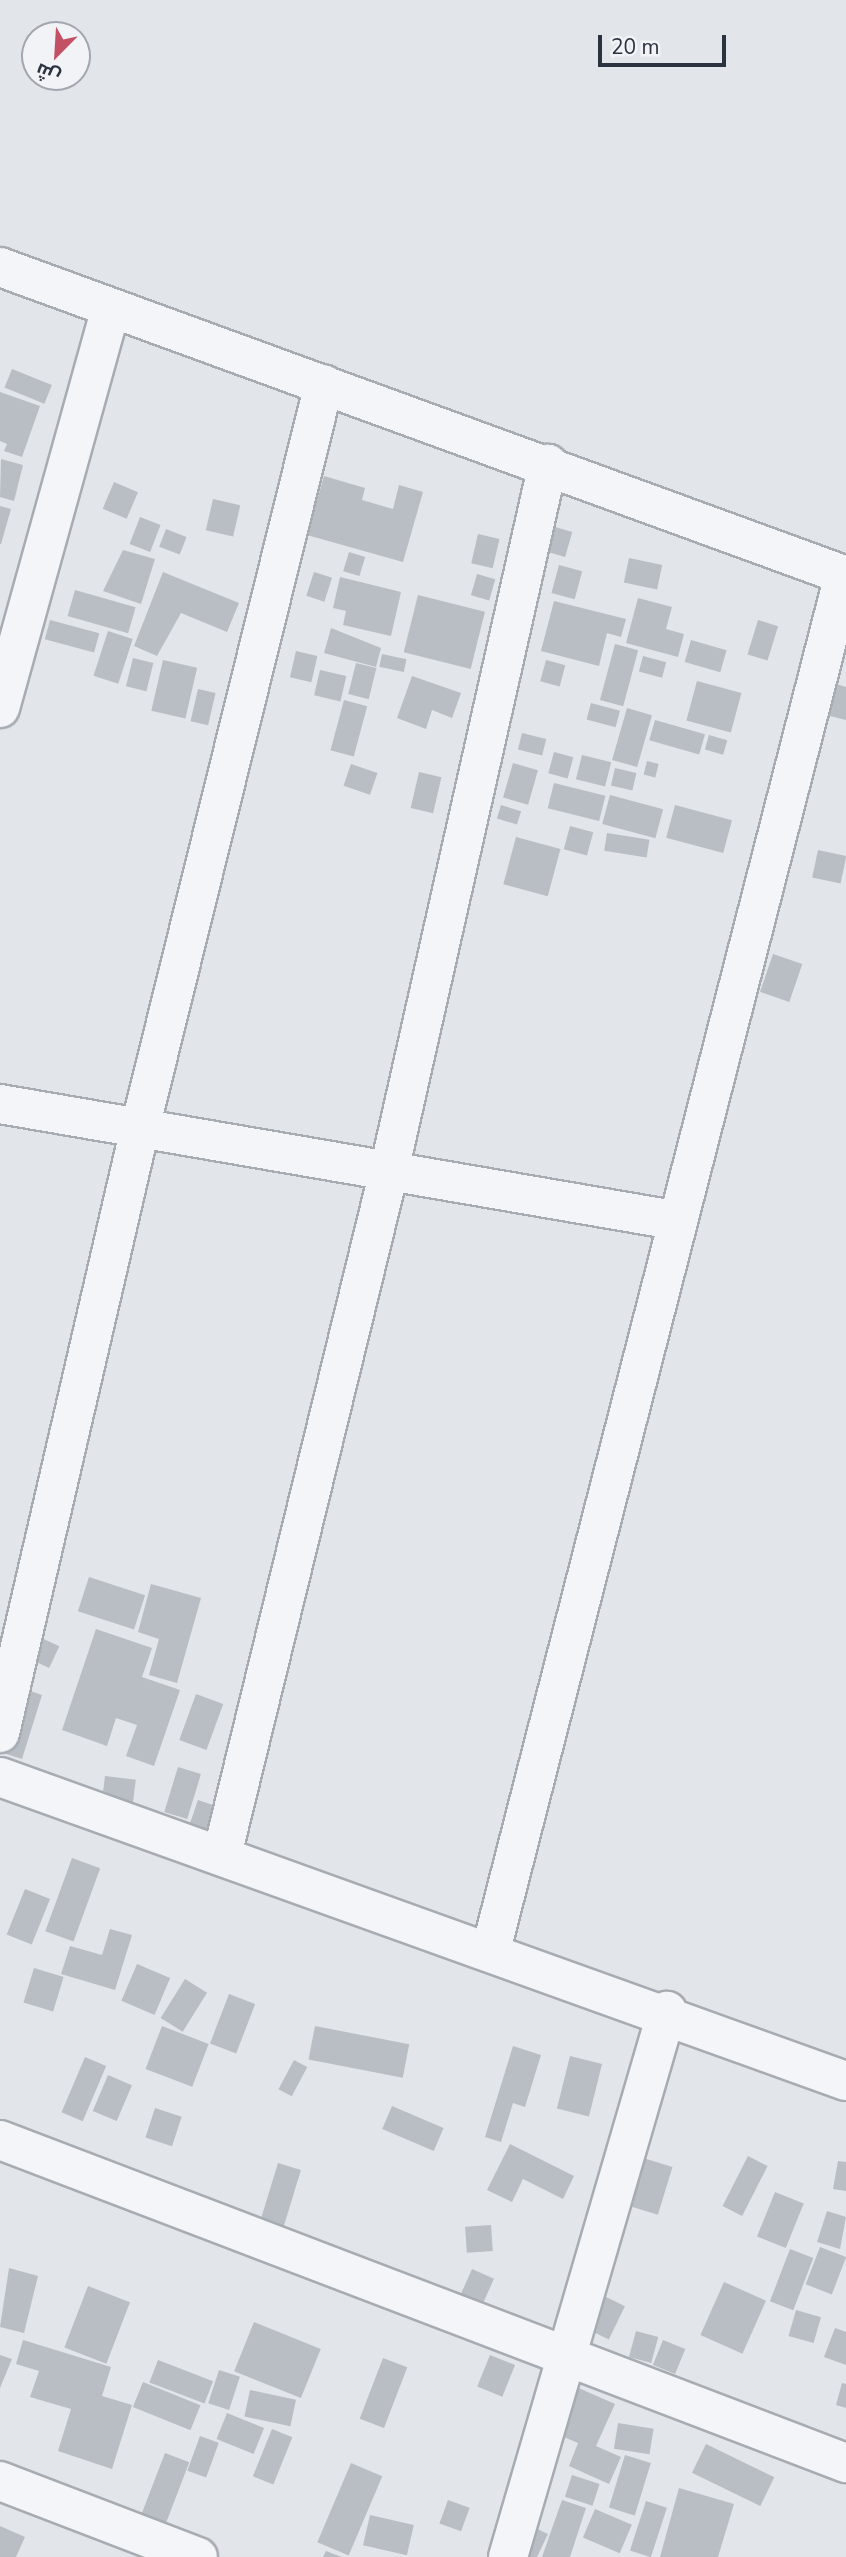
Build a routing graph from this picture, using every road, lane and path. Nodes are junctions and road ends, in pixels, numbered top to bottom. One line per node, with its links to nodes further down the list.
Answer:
1 (0, 267): 2 (street)
2 (111, 308): 3 (street); 6 (street)
3 (324, 384): 4 (street); 8 (street)
4 (548, 464): 5 (street); 9 (street)
5 (845, 573): 10 (street)
6 (0, 708)
7 (0, 1104): 8 (street)
8 (140, 1128): 9 (street); 11 (street)
9 (389, 1171): 10 (street); 13 (street)
10 (674, 1220): 14 (street)
11 (0, 1733)
12 (0, 1777): 13 (street)
13 (222, 1855): 14 (street)
14 (491, 1950): 15 (street)
15 (667, 2011): 16 (street); 18 (street)
16 (846, 2081)
17 (0, 2140): 18 (street)
18 (570, 2357): 19 (street); 22 (street)
19 (846, 2463)
20 (0, 2481): 21 (street)
21 (198, 2557)
22 (508, 2557)

